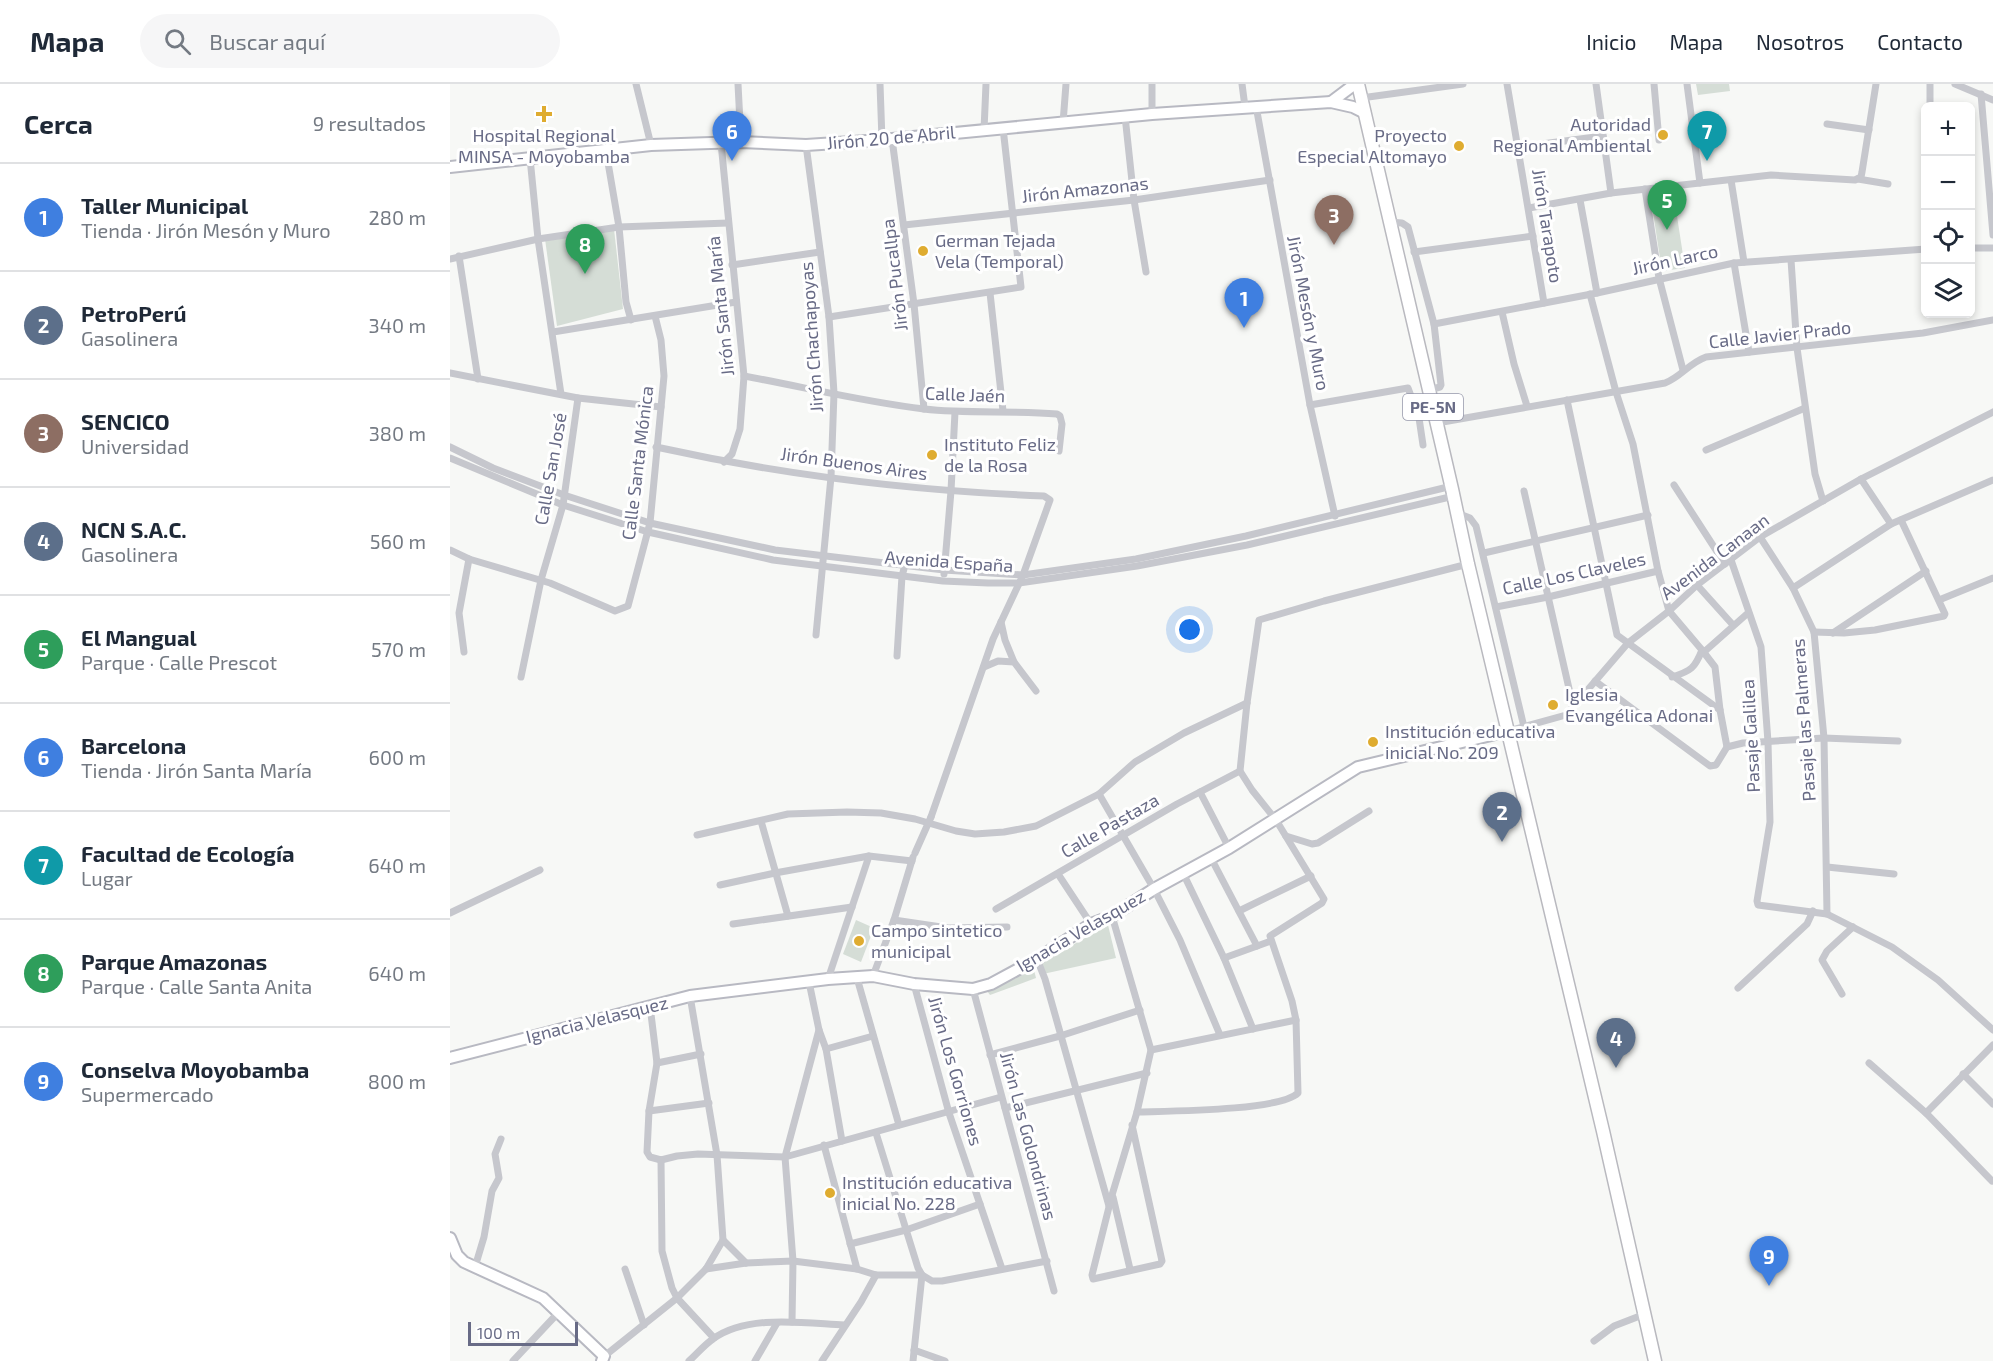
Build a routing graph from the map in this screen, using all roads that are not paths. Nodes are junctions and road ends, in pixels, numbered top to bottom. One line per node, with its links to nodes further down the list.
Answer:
1 (636, 84): 36 (street)
2 (738, 84): 34 (street)
3 (880, 84): 32 (street, Jirón Pucallpa)
4 (986, 84): 29 (street)
5 (1066, 84): 26 (street)
6 (1152, 84): 24 (street)
7 (1242, 84): 22 (street, Jirón Mesón y Muro)
8 (1357, 84): 18 (highway, PE-5N); 20 (main road)
9 (1463, 84): 18 (street)
10 (1507, 84): 38 (street, Jirón Tarapoto)
11 (1596, 84): 31 (street)
12 (1654, 84): 33 (street)
13 (1687, 84): 45 (street)
14 (1876, 84): 30 (street)
15 (1930, 84): 21 (street)
16 (1955, 84): 17 (street)
17 (1980, 94): 19 (street); 51 (street)
18 (1361, 98): 23 (highway, PE-5N)
19 (1993, 100)
20 (1331, 102): 22 (main road, Jirón 20 de Abril); 23 (main road)
21 (1929, 102)
22 (1250, 107): 24 (main road, Jirón 20 de Abril); 42 (street, Jirón Mesón y Muro)
23 (1365, 113): 54 (highway, PE-5N)
24 (1152, 114): 25 (main road, Jirón 20 de Abril)
25 (1125, 116): 26 (main road, Jirón 20 de Abril); 49 (street)
26 (1063, 123): 28 (main road, Jirón 20 de Abril)
27 (1827, 124): 30 (street)
28 (1003, 129): 29 (main road, Jirón 20 de Abril); 53 (street)
29 (984, 130): 32 (main road, Jirón 20 de Abril)
30 (1869, 130): 44 (street)
31 (1603, 136): 38 (street); 48 (street)
32 (887, 139): 37 (main road, Jirón 20 de Abril); 56 (street, Jirón Pucallpa)
33 (1659, 140)
34 (741, 142): 35 (main road, Jirón 20 de Abril); 37 (main road, Jirón 20 de Abril)
35 (721, 143): 36 (main road, Jirón 20 de Abril); 55 (street, Jirón Santa María)
36 (651, 145): 39 (main road, Jirón 20 de Abril)
37 (806, 145): 64 (street, Jirón Chachapoyas)
38 (1519, 147): 52 (street, Jirón Tarapoto)
39 (606, 151): 40 (main road, Jirón 20 de Abril); 57 (street)
40 (530, 158): 41 (main road, Jirón 20 de Abril); 60 (street)
41 (450, 167)
42 (1270, 180): 49 (street, Jirón Amazonas); 98 (street, Jirón Mesón y Muro)
43 (1731, 180): 44 (street); 45 (street); 69 (street)
44 (1858, 180): 46 (street)
45 (1700, 183): 47 (street)
46 (1888, 184)
47 (1645, 189): 48 (street); 73 (street)
48 (1611, 193): 50 (street)
49 (1134, 200): 53 (street, Jirón Amazonas); 72 (street)
50 (1580, 200): 52 (street); 75 (street)
51 (1991, 203): 58 (street)
52 (1529, 208): 59 (street, Jirón Tarapoto)
53 (1012, 213): 56 (street, Jirón Amazonas); 74 (street)
54 (1390, 222): 65 (street); 92 (highway, PE-5N)
55 (728, 223): 57 (street); 71 (street, Jirón Santa María)
56 (904, 225): 78 (street, Jirón Pucallpa)
57 (619, 227): 60 (street); 82 (street)
58 (1993, 235)
59 (1533, 236): 65 (street); 77 (street, Jirón Tarapoto)
60 (538, 239): 66 (street); 85 (street)
61 (1975, 248): 62 (street)
62 (1993, 248)
63 (1921, 249): 68 (street, Jirón Larco)
64 (820, 252): 71 (street); 81 (street, Jirón Chachapoyas)
65 (1414, 252): 84 (street)
66 (459, 256): 67 (street); 91 (street)
67 (450, 259)
68 (1791, 260): 69 (street, Jirón Larco); 86 (street)
69 (1744, 262): 70 (street, Jirón Larco)
70 (1734, 263): 73 (street, Jirón Larco); 87 (street)
71 (732, 265): 76 (street, Jirón Santa María)
72 (1146, 272)
73 (1659, 278): 75 (street, Jirón Larco); 88 (street)
74 (990, 293): 78 (street); 103 (street)
75 (1593, 294): 77 (street, Jirón Larco); 93 (street)
76 (736, 302): 80 (street); 90 (street, Jirón Santa María)
77 (1544, 303): 79 (street, Jirón Larco)
78 (914, 304): 81 (street); 102 (street, Jirón Pucallpa)
79 (1502, 312): 84 (street, Jirón Larco); 99 (street)
80 (655, 316): 82 (street); 100 (street, Calle Santa Mónica)
81 (829, 317): 94 (street, Jirón Chachapoyas)
82 (631, 320): 85 (street)
83 (1993, 320): 86 (street, Calle Javier Prado)
84 (1434, 324): 92 (street)
85 (553, 332): 95 (street)
86 (1797, 348): 87 (street, Calle Javier Prado); 101 (street)
87 (1749, 352): 88 (street, Calle Javier Prado)
88 (1683, 370): 93 (street, Calle Javier Prado)
89 (450, 373): 91 (street)
90 (744, 376): 94 (street, Calle Jaén); 114 (street, Jirón Santa María)
91 (478, 378): 95 (street)
92 (1429, 390): 107 (highway, PE-5N)
93 (1616, 392): 97 (street, Calle Javier Prado); 129 (street)
94 (834, 393): 102 (street, Calle Jaén); 117 (street, Jirón Chachapoyas)
95 (561, 394): 96 (street)
96 (578, 398): 100 (street); 124 (street, Calle San José)
97 (1567, 400): 99 (street, Calle Javier Prado); 134 (street)
98 (1310, 405): 106 (street); 128 (street, Jirón Mesón y Muro)
99 (1527, 406): 107 (street, Calle Javier Prado)
100 (661, 407): 110 (street, Calle Santa Mónica)
101 (1805, 408): 111 (street); 125 (street)
102 (924, 409): 104 (street, Calle Jaén)
103 (1003, 411): 104 (street, Calle Jaén); 112 (street, Calle Jaén)
104 (955, 412): 121 (street)
105 (1993, 412): 118 (street, Avenida Canaan)
106 (1419, 417): 107 (street, Calle Javier Prado); 108 (street)
107 (1436, 418): 122 (highway, PE-5N)
108 (1423, 445)
109 (450, 447): 115 (street, Avenida España)
110 (656, 447): 114 (street, Jirón Buenos Aires); 131 (street, Calle Santa Mónica)
111 (1706, 450)
112 (1059, 451)
113 (450, 458): 116 (street, Avenida España)
114 (724, 462): 117 (street, Jirón Buenos Aires)
115 (487, 465): 116 (street); 124 (street, Avenida España)
116 (484, 473): 126 (street, Avenida España)
117 (831, 477): 121 (street, Jirón Buenos Aires); 140 (street, Jirón Chachapoyas)
118 (1862, 479): 125 (street, Avenida Canaan); 133 (street)
119 (1993, 480): 130 (street)
120 (1674, 485): 142 (street, Pasaje Galilea)
121 (951, 491): 146 (street); 149 (street, Jirón Buenos Aires)
122 (1453, 491): 127 (highway, PE-5N); 128 (street, Avenida España); 132 (street, Avenida España)
123 (1524, 491): 137 (street)
124 (564, 495): 126 (street, Calle San José); 131 (street, Avenida España)
125 (1823, 501): 136 (street, Avenida Canaan)
126 (563, 505): 135 (street, Avenida España); 152 (street, Calle San José)
127 (1457, 513): 139 (street); 143 (highway, PE-5N)
128 (1335, 514): 132 (street, Jirón Mesón y Muro); 149 (street, Avenida España)
129 (1648, 515): 134 (street); 147 (street)
130 (1901, 520): 133 (street); 148 (street)
131 (650, 523): 135 (street, Calle Santa Mónica); 140 (street, Avenida España)
132 (1337, 524): 154 (street, Avenida España)
133 (1891, 524): 157 (street)
134 (1593, 527): 137 (street); 155 (street)
135 (648, 532): 145 (street, Avenida España); 152 (street, Calle Santa Mónica)
136 (1760, 537): 142 (street, Avenida Canaan); 157 (street, Pasaje las Palmeras)
137 (1537, 541): 139 (street); 158 (street)
138 (450, 550): 141 (street)
139 (1484, 553): 160 (street)
140 (823, 556): 144 (street, Avenida España); 145 (street, Jirón Chachapoyas)
141 (469, 558): 152 (street); 170 (street)
142 (1728, 562): 156 (street, Avenida Canaan); 162 (street, Pasaje Galilea)
143 (1468, 564): 178 (street); 182 (highway, PE-5N)
144 (904, 565): 146 (street, Avenida España); 150 (street)
145 (821, 566): 150 (street, Avenida España); 167 (street, Jirón Chachapoyas)
146 (944, 570): 149 (street, Avenida España); 153 (street)
147 (1658, 571): 155 (street, Calle Los Claveles); 161 (street)
148 (1926, 571): 159 (street); 166 (street)
149 (1023, 575): 154 (street)
150 (902, 576): 153 (street, Avenida España); 171 (street)
151 (1993, 578): 159 (street)
152 (541, 580): 174 (street, Calle San José)
153 (943, 581): 154 (street, Avenida España)
154 (1019, 583): 163 (street)
155 (1605, 583): 158 (street, Calle Los Claveles); 168 (street)
156 (1697, 585): 161 (street, Avenida Canaan); 164 (street)
157 (1793, 588): 165 (street, Pasaje las Palmeras)
158 (1548, 597): 160 (street, Calle Los Claveles); 179 (street)
159 (1939, 600): 166 (street)
160 (1496, 606): 181 (street)
161 (1669, 611): 168 (street, Avenida Canaan); 169 (street)
162 (1748, 613): 164 (street); 185 (street, Pasaje Galilea)
163 (1001, 622): 172 (street); 173 (street)
164 (1733, 624): 169 (street)
165 (1814, 632): 166 (street); 183 (street, Pasaje las Palmeras)
166 (1833, 633)
167 (816, 635)
168 (1628, 643): 175 (street); 176 (street, Avenida Canaan)
169 (1703, 651): 175 (street); 180 (street)
170 (464, 652)
171 (897, 656)
172 (1014, 662): 173 (street); 177 (street)
173 (984, 667): 199 (street, bridge)
174 (521, 677)
175 (1672, 677): 180 (street)
176 (1594, 681): 179 (street, Avenida Canaan); 186 (street)
177 (1036, 691)
178 (1247, 703): 187 (street); 189 (street)
179 (1574, 706): 181 (street, Avenida Canaan)
180 (1720, 710): 186 (street)
181 (1524, 727): 182 (street, Avenida Canaan)
182 (1508, 731): 191 (main road, Ignacia Velasquez); 294 (highway, PE-5N)
183 (1824, 738): 184 (street); 185 (street); 200 (street, Pasaje las Palmeras)
184 (1898, 741)
185 (1768, 742): 186 (street); 212 (street, Pasaje Galilea)
186 (1727, 747)
187 (1240, 771): 188 (street, Calle Pastaza); 191 (street)
188 (1200, 792): 194 (street, Calle Pastaza); 196 (street)
189 (1099, 794): 192 (street); 194 (street)
190 (1369, 811): 195 (street)
191 (1276, 820): 195 (street); 196 (main road, Ignacia Velasquez)
192 (761, 821): 193 (street); 202 (street)
193 (697, 835)
194 (1123, 836): 204 (street, Calle Pastaza); 208 (street)
195 (1286, 836): 206 (street)
196 (1229, 848): 198 (main road, Ignacia Velasquez)
197 (869, 856): 199 (street); 202 (street); 209 (street)
198 (1212, 858): 203 (main road, Ignacia Velasquez); 211 (street)
199 (912, 861): 217 (street)
200 (1827, 867): 205 (street); 214 (street, Pasaje las Palmeras)
201 (540, 870): 213 (street)
202 (775, 873): 207 (street); 215 (street)
203 (1183, 873): 208 (main road, Ignacia Velasquez); 224 (street)
204 (1058, 874): 210 (street, Calle Pastaza); 219 (street)
205 (1893, 874)
206 (1311, 876): 211 (street); 222 (street)
207 (720, 885)
208 (1154, 889): 216 (main road, Ignacia Velasquez); 241 (street)
209 (852, 907): 215 (street); 228 (street)
210 (996, 909)
211 (1239, 911): 223 (street)
212 (1813, 911): 214 (street); 231 (street)
213 (450, 913)
214 (1827, 914): 221 (street)
215 (788, 916): 218 (street)
216 (1112, 916): 219 (main road, Ignacia Velasquez); 236 (street)
217 (894, 920): 220 (street); 226 (street)
218 (733, 924)
219 (1091, 924): 225 (main road, Ignacia Velasquez)
220 (1007, 927)
221 (1853, 927): 233 (street); 240 (street)
222 (1271, 941): 223 (street); 237 (street)
223 (1257, 946): 224 (street)
224 (1224, 958): 238 (street)
225 (1037, 959): 232 (main road, Ignacia Velasquez); 243 (street)
226 (873, 976): 227 (main road, Ignacia Velasquez); 230 (main road, Ignacia Velasquez)
227 (857, 978): 228 (main road, Ignacia Velasquez); 242 (street)
228 (828, 979): 229 (main road, Ignacia Velasquez)
229 (809, 981): 234 (main road, Ignacia Velasquez); 239 (street)
230 (914, 984): 232 (main road, Ignacia Velasquez); 261 (street, Jirón Los Gorriones)
231 (1738, 988)
232 (973, 989): 248 (street, Jirón Las Golondrinas)
233 (1842, 994)
234 (690, 996): 235 (main road, Ignacia Velasquez); 247 (street)
235 (650, 1006): 249 (main road, Ignacia Velasquez); 250 (street)
236 (1140, 1010): 243 (street); 246 (street)
237 (1296, 1020): 238 (street); 260 (street)
238 (1253, 1029): 241 (street)
239 (819, 1030): 245 (street); 270 (street)
240 (1993, 1030)
241 (1220, 1035): 246 (street)
242 (873, 1036): 245 (street); 263 (street)
243 (1060, 1036): 248 (street); 254 (street)
244 (1993, 1045): 253 (street)
245 (826, 1049): 267 (street)
246 (1151, 1050): 252 (street)
247 (701, 1054): 250 (street); 256 (street)
248 (990, 1054): 255 (street, Jirón Las Golondrinas)
249 (450, 1058)
250 (657, 1063): 259 (street)
251 (1869, 1063): 262 (street)
252 (1147, 1073): 254 (street); 260 (street)
253 (1963, 1074): 257 (street); 262 (street)
254 (1076, 1090): 258 (street); 275 (street)
255 (1001, 1097): 258 (street, Jirón Las Golondrinas); 261 (street)
256 (709, 1103): 259 (street); 269 (street)
257 (1993, 1104)
258 (1005, 1108): 281 (street, Jirón Las Golondrinas)
259 (649, 1111): 271 (street)
260 (1137, 1112): 264 (street)
261 (950, 1113): 263 (street); 274 (street, Jirón Los Gorriones)
262 (1926, 1113): 272 (street)
263 (899, 1125): 265 (street)
264 (1132, 1125): 273 (street); 288 (street)
265 (876, 1133): 267 (street); 276 (street)
266 (501, 1139): 283 (street)
267 (842, 1141): 268 (street)
268 (824, 1145): 270 (street); 279 (street)
269 (717, 1155): 270 (street); 271 (street); 278 (street)
270 (785, 1157): 280 (street)
271 (661, 1160): 292 (street)
272 (1992, 1181)
273 (1112, 1195): 275 (street); 288 (street)
274 (980, 1204): 276 (street); 287 (street, Jirón Los Gorriones)
275 (1109, 1206): 288 (street)
276 (906, 1230): 279 (street); 290 (street)
277 (450, 1238): 283 (main road)
278 (723, 1240): 282 (street); 285 (street)
279 (850, 1244): 286 (street)
280 (794, 1261): 282 (street); 286 (street); 295 (street)
281 (1047, 1261): 287 (street); 291 (street, Jirón Las Golondrinas)
282 (746, 1263): 285 (street)
283 (475, 1267): 293 (main road)
284 (625, 1269): 297 (street)
285 (706, 1269): 292 (street)
286 (857, 1269): 289 (street)
287 (1002, 1269): 290 (street)
288 (1130, 1269)
289 (876, 1275): 290 (street); 298 (street)
290 (922, 1275): 301 (street)
291 (1054, 1291)
292 (677, 1298): 297 (street); 299 (street)
293 (558, 1313): 302 (main road); 303 (street)
294 (1645, 1314): 300 (street); 309 (highway, PE-5N)
295 (792, 1322): 296 (street); 298 (street)
296 (777, 1323): 299 (street); 305 (street)
297 (644, 1325): 302 (street)
298 (844, 1325): 306 (street)
299 (714, 1338): 304 (street)
300 (1594, 1341)
301 (914, 1350): 307 (street); 308 (street)
302 (604, 1360)
303 (513, 1361)
304 (689, 1361)
305 (755, 1361)
306 (822, 1361)
307 (913, 1361)
308 (945, 1361)
309 (1655, 1361)

